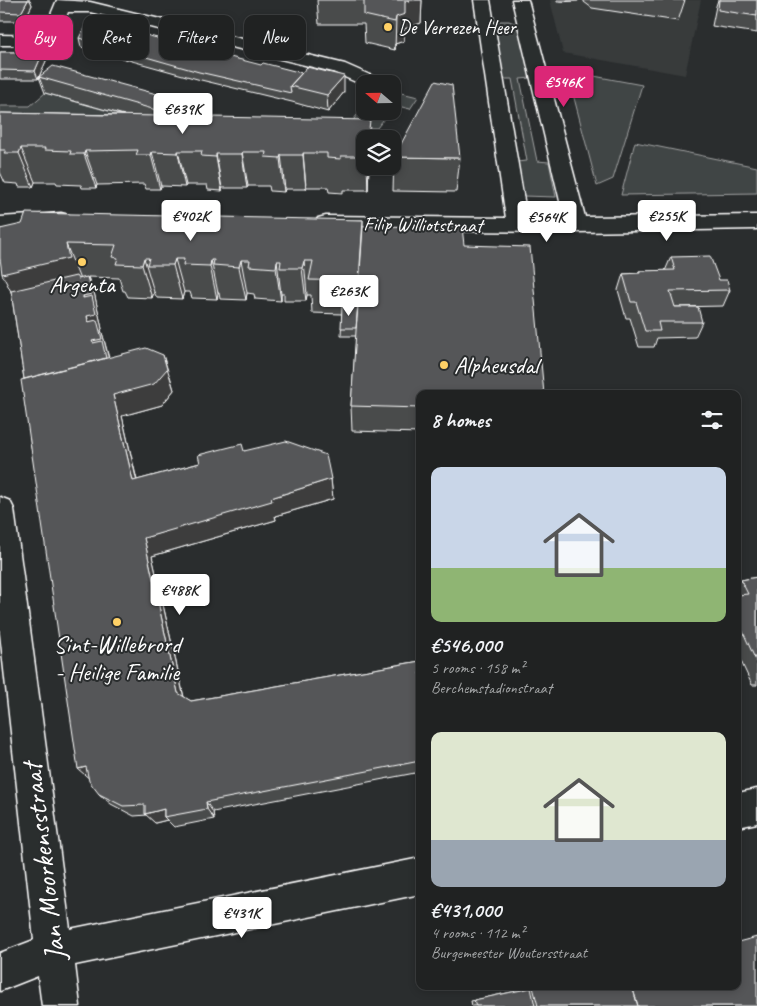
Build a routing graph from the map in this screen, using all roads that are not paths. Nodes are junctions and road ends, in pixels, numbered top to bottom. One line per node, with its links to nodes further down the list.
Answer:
1 (64, 3): 4 (street); 5 (street)
2 (483, 7): 3 (street); 10 (street)
3 (521, 7): 11 (street)
4 (0, 40)
5 (356, 76)
6 (82, 220): 9 (street)
7 (757, 222): 11 (street, Filip Williotstraat)
8 (309, 223): 10 (street, Filip Williotstraat)
9 (0, 224)
10 (518, 225): 11 (street, Filip Williotstraat)
11 (576, 225)
12 (0, 509): 16 (street, Jan Moorkensstraat)
13 (757, 806): 14 (street)
14 (741, 809)
15 (416, 877): 16 (street)
16 (54, 951): 17 (street); 18 (street, Jan Moorkensstraat)
17 (0, 972)
18 (61, 1006)

